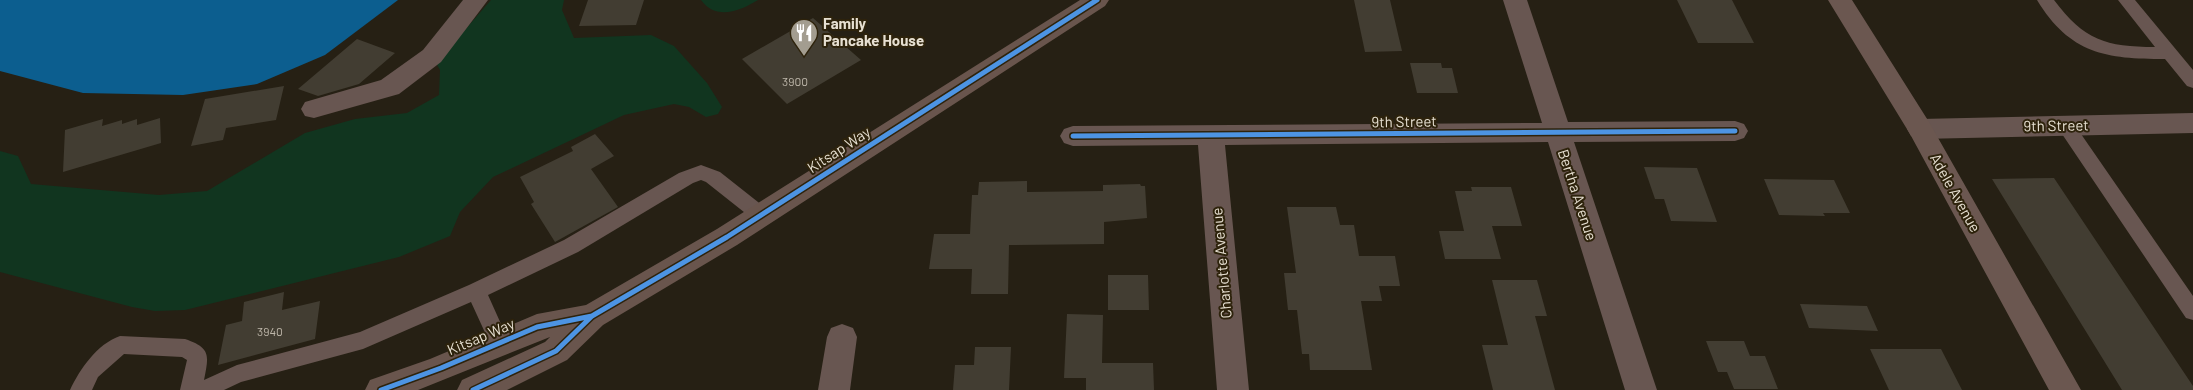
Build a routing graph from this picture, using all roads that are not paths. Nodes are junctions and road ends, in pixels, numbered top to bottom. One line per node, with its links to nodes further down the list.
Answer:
1 (476, 0): 9 (street)
2 (1097, 0): 17 (main road, Kitsap Way)
3 (1515, 0): 14 (street, Bertha Avenue)
4 (1840, 0): 12 (main road, Adele Avenue)
5 (2045, 0): 7 (lane)
6 (2126, 0): 7 (lane)
7 (2170, 54): 8 (lane)
8 (2193, 82)
9 (314, 109)
10 (2193, 123): 11 (street, 9th Street)
11 (2066, 126): 12 (street, 9th Street); 19 (lane)
12 (1920, 129): 31 (main road, Adele Avenue)
13 (1735, 131): 14 (street, 9th Street)
14 (1557, 132): 16 (street, 9th Street); 30 (street, Bertha Avenue)
15 (1073, 136): 16 (street, 9th Street)
16 (1211, 136): 29 (street, Charlotte Avenue)
17 (761, 215): 18 (lane); 20 (main road, Kitsap Way)
18 (476, 291): 22 (lane); 25 (lane)
19 (2193, 312)
20 (592, 316): 22 (main road, Kitsap Way); 27 (main road, Kitsap Way)
21 (842, 337): 28 (street)
22 (500, 344): 26 (main road, Kitsap Way)
23 (81, 390): 24 (lane)
24 (192, 390)
25 (203, 390)
26 (381, 390)
27 (473, 390)
28 (834, 390)
29 (1233, 390)
30 (1641, 390)
31 (2065, 390)

